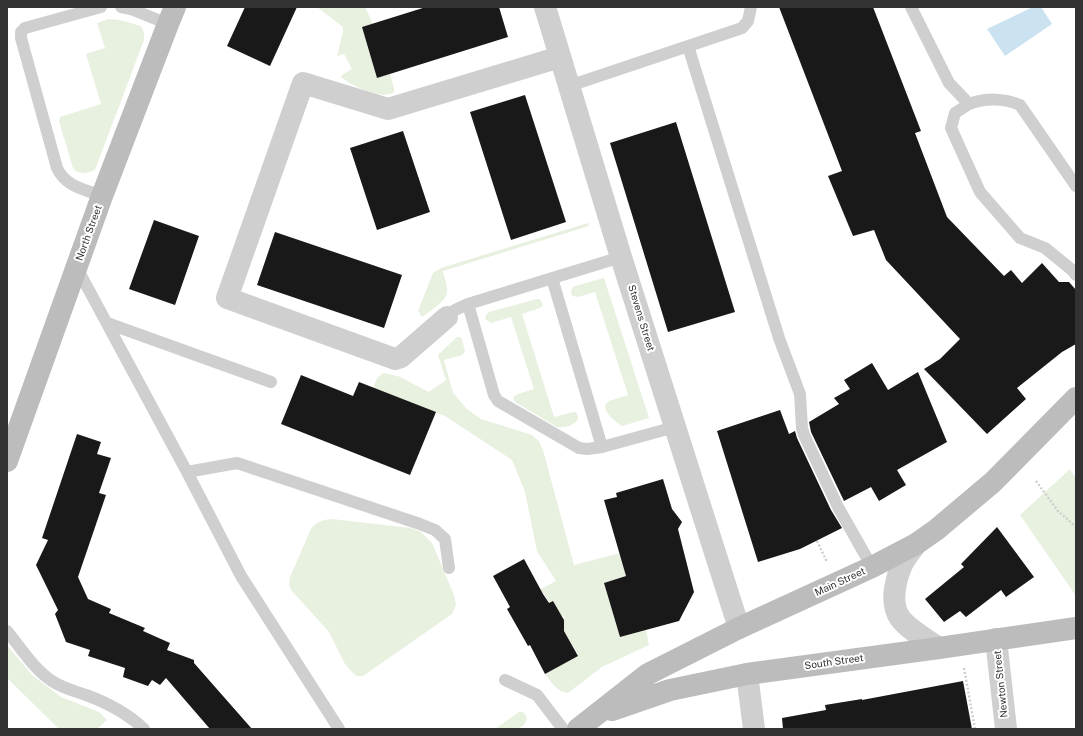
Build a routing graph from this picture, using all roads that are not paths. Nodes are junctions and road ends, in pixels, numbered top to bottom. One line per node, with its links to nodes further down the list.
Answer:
1 (101, 7): 12 (lane)
2 (121, 7): 6 (lane)
3 (545, 7): 8 (street, Stevens Street)
4 (751, 7): 7 (lane)
5 (911, 7): 10 (lane)
6 (172, 16): 12 (main road, North Street)
7 (688, 46): 9 (lane); 27 (lane)
8 (560, 57): 9 (street, Stevens Street); 18 (street)
9 (569, 86): 13 (street, Stevens Street)
10 (969, 104): 11 (lane); 15 (lane)
11 (1076, 186)
12 (102, 196): 14 (main road, North Street)
13 (621, 257): 16 (lane); 22 (street, Stevens Street)
14 (77, 268): 19 (lane); 24 (main road, North Street)
15 (1076, 275)
16 (552, 278): 17 (lane); 23 (lane)
17 (468, 304): 18 (lane); 23 (lane)
18 (447, 317)
19 (107, 323): 20 (lane); 25 (lane)
20 (271, 382)
21 (1076, 398): 26 (main road, Main Street)
22 (675, 427): 23 (lane); 29 (street, Stevens Street)
23 (602, 447)
24 (7, 461)
25 (187, 472): 28 (lane); 38 (lane)
26 (916, 544): 27 (main road, Main Street); 33 (street)
27 (872, 567): 29 (main road, Main Street)
28 (449, 568)
29 (739, 628): 36 (main road, Main Street)
30 (1076, 628): 32 (main road, South Street)
31 (7, 631): 37 (lane)
32 (996, 639): 33 (main road, South Street); 42 (street, Newton Street)
33 (939, 648): 34 (main road, South Street)
34 (746, 674): 36 (main road, South Street); 41 (street)
35 (505, 680): 39 (lane)
36 (596, 716): 40 (main road, Main Street)
37 (144, 729)
38 (339, 729)
39 (563, 729)
40 (578, 729)
41 (754, 729)
42 (1006, 729)

